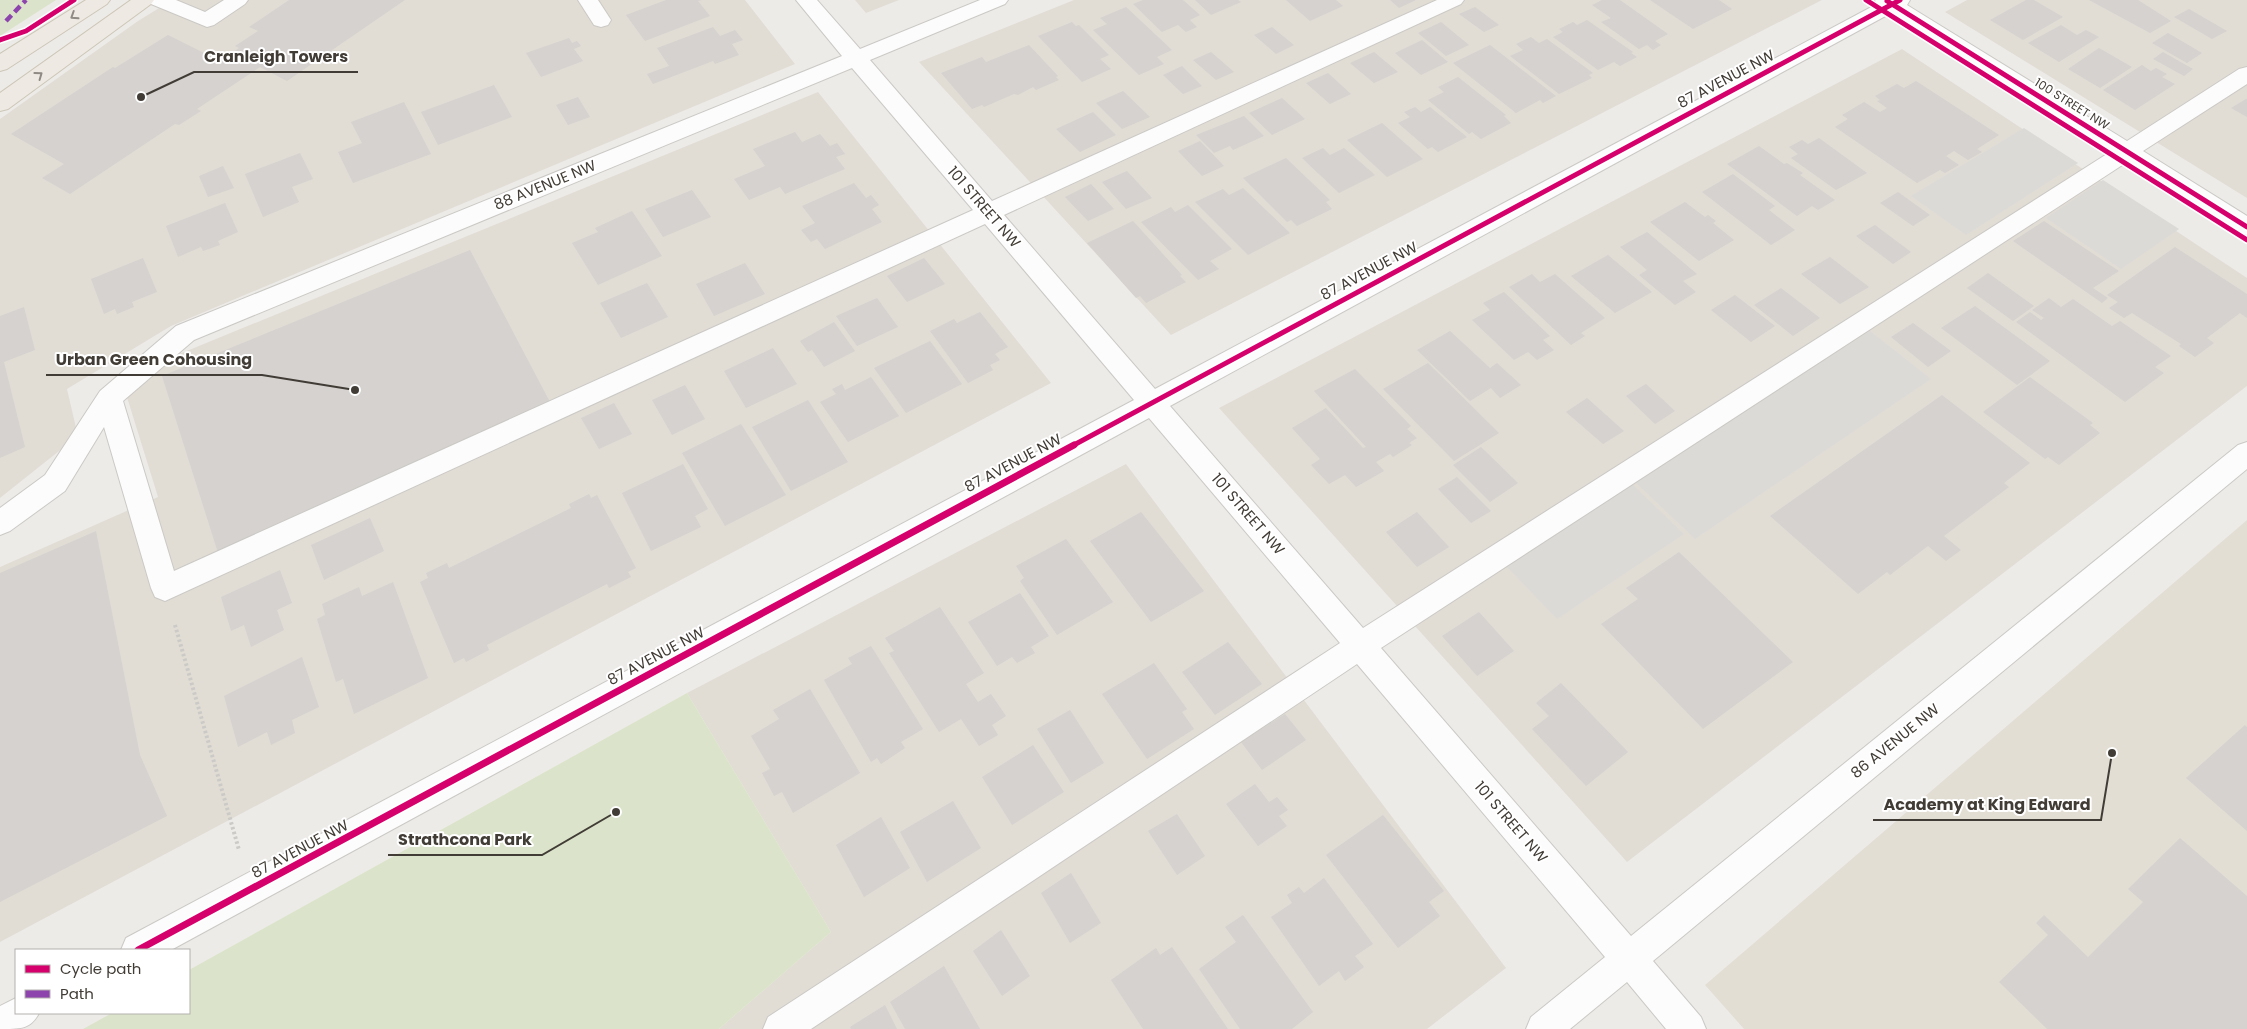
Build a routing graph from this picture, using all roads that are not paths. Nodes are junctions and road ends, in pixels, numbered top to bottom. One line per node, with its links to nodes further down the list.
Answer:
1 (100, 0): 11 (main road, one-way to 11)
2 (144, 0): 16 (main road, one-way to 2)
3 (158, 0): 4 (street)
4 (238, 0)
5 (588, 0): 10 (street)
6 (806, 0): 13 (street, 101 STREET NW)
7 (998, 0): 13 (street, 88 AVENUE NW)
8 (1454, 0): 18 (street)
9 (1892, 2): 17 (street, 100 STREET NW); 21 (street, 87 AVENUE NW)
10 (602, 20)
11 (49, 33): 12 (main road); 14 (main road)
12 (0, 54)
13 (856, 58): 18 (street, 101 STREET NW); 20 (street, 88 AVENUE NW)
14 (0, 64)
15 (2247, 74): 17 (street)
16 (0, 104)
17 (2127, 152): 19 (street, 100 STREET NW); 24 (street)
18 (989, 213): 20 (street); 21 (street, 101 STREET NW)
19 (2247, 227)
20 (109, 398): 23 (street, 88 AVENUE NW)
21 (1152, 402): 24 (street, 101 STREET NW); 25 (street, 87 AVENUE NW)
22 (2247, 453): 26 (street, 86 AVENUE NW)
23 (0, 523)
24 (1360, 646): 26 (street, 101 STREET NW); 29 (street)
25 (140, 949)
26 (1629, 959): 30 (street, 86 AVENUE NW); 31 (street, 101 STREET NW)
27 (20, 1014): 28 (street)
28 (0, 1025)
29 (780, 1029)
30 (1543, 1029)
31 (1689, 1029)

